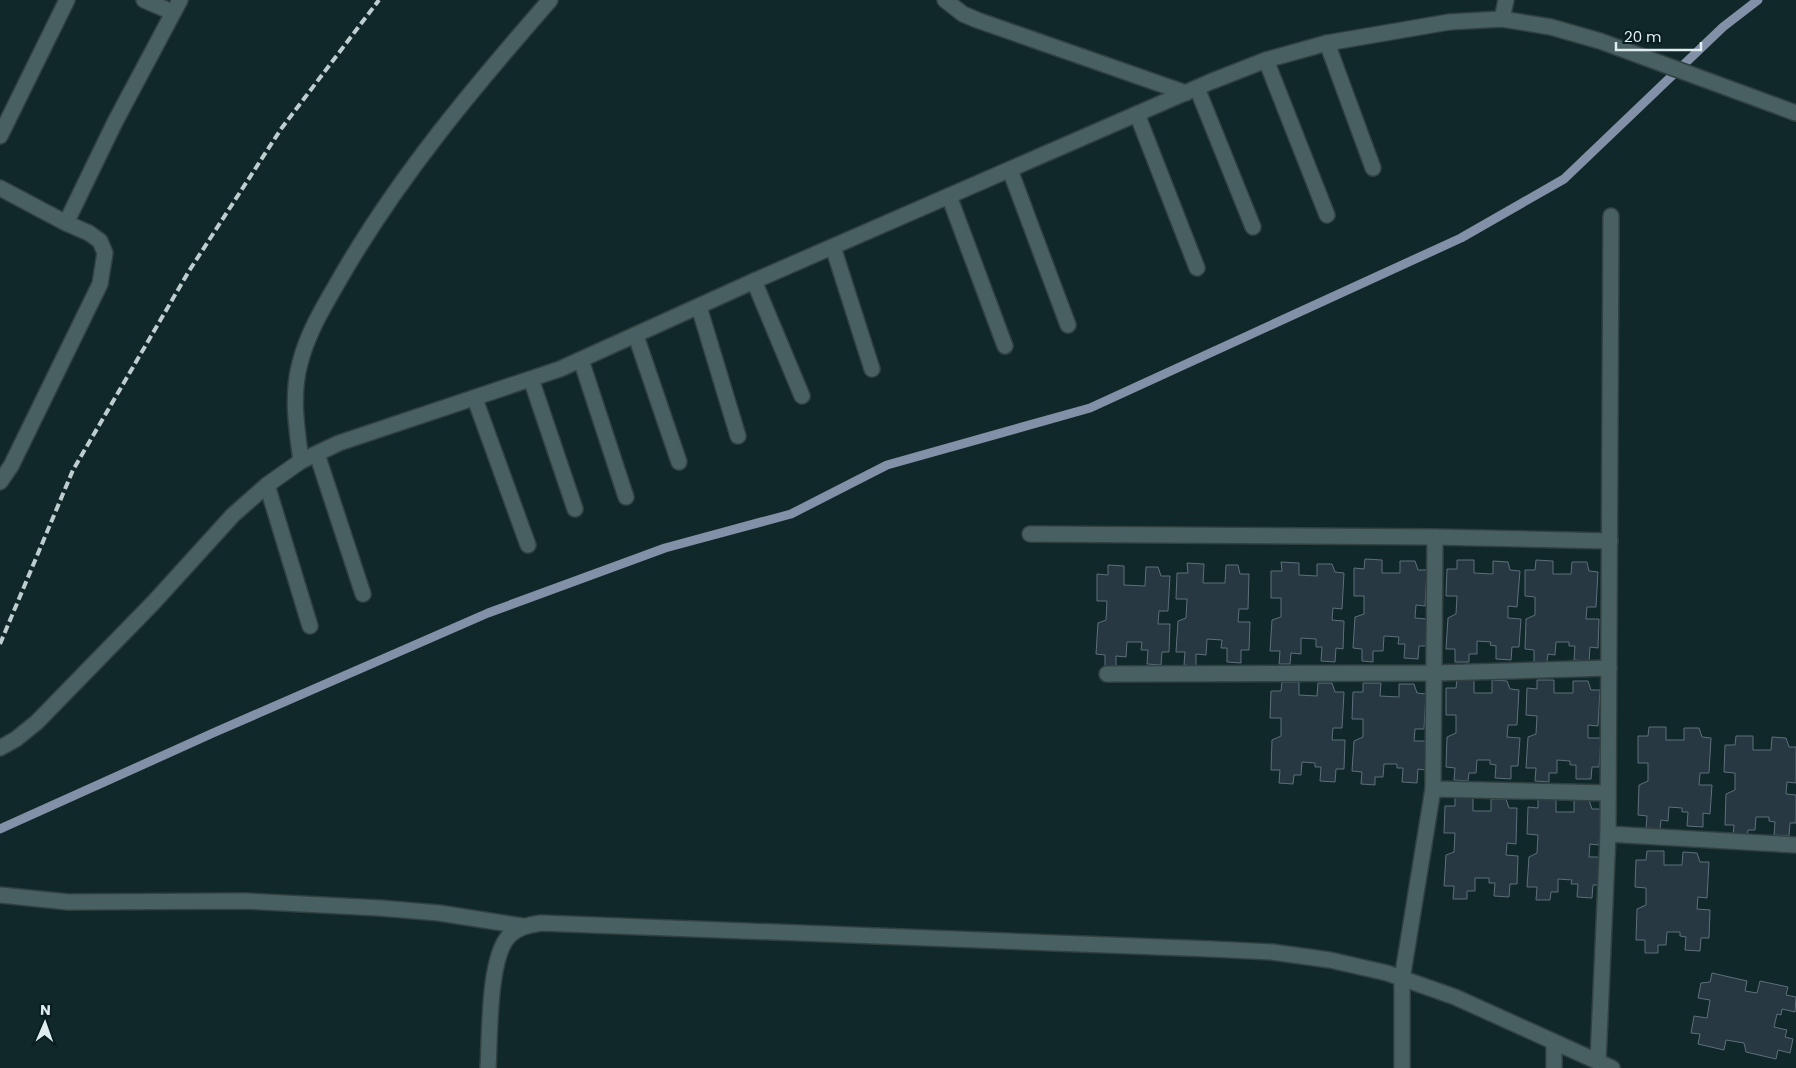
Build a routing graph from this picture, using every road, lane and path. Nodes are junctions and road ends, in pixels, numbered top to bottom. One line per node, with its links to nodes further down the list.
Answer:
1 (67, 0): 13 (street)
2 (144, 0): 6 (street)
3 (550, 0): 36 (street)
4 (945, 0): 10 (street)
5 (1506, 0): 7 (street)
6 (176, 6): 20 (street)
7 (1502, 19): 8 (street); 11 (street)
8 (1327, 43): 9 (street); 14 (street)
9 (1266, 60): 10 (street); 18 (street)
10 (1191, 90): 12 (street); 21 (street)
11 (1796, 113)
12 (1137, 114): 15 (street); 23 (street)
13 (0, 136)
14 (1373, 168)
15 (1010, 170): 17 (street); 26 (street)
16 (0, 188): 20 (street)
17 (949, 196): 22 (street); 28 (street)
18 (1326, 215)
19 (1612, 216): 44 (street)
20 (66, 223): 38 (street)
21 (1253, 227)
22 (833, 247): 24 (street); 30 (street)
23 (1197, 268)
24 (754, 281): 25 (street); 32 (street)
25 (699, 307): 27 (street); 34 (street)
26 (1068, 325)
27 (636, 336): 29 (street); 37 (street)
28 (1005, 346)
29 (581, 360): 31 (street); 40 (street)
30 (872, 369)
31 (531, 379): 33 (street); 41 (street)
32 (802, 396)
33 (475, 399): 35 (street); 45 (street)
34 (738, 436)
35 (316, 454): 36 (street); 46 (street)
36 (301, 461): 39 (street)
37 (678, 462)
38 (0, 482)
39 (267, 484): 47 (street); 51 (street)
40 (626, 497)
41 (575, 510)
42 (1030, 534): 43 (street)
43 (1435, 537): 44 (street); 49 (street)
44 (1610, 541): 48 (street)
45 (528, 545)
46 (363, 594)
47 (310, 626)
48 (1609, 668): 49 (street); 53 (street)
49 (1435, 673): 50 (street); 52 (street)
50 (1107, 674)
51 (0, 748)
52 (1433, 789): 53 (street); 58 (street)
53 (1608, 793): 54 (street)
54 (1608, 834): 55 (street); 60 (street)
55 (1796, 845)
56 (0, 895): 57 (street)
57 (522, 926): 58 (street); 61 (street)
58 (1402, 979): 59 (street); 62 (street)
59 (1554, 1042): 60 (street); 63 (street)
60 (1598, 1061): 64 (street)
61 (488, 1068)
62 (1402, 1068)
63 (1554, 1068)
64 (1612, 1068)

